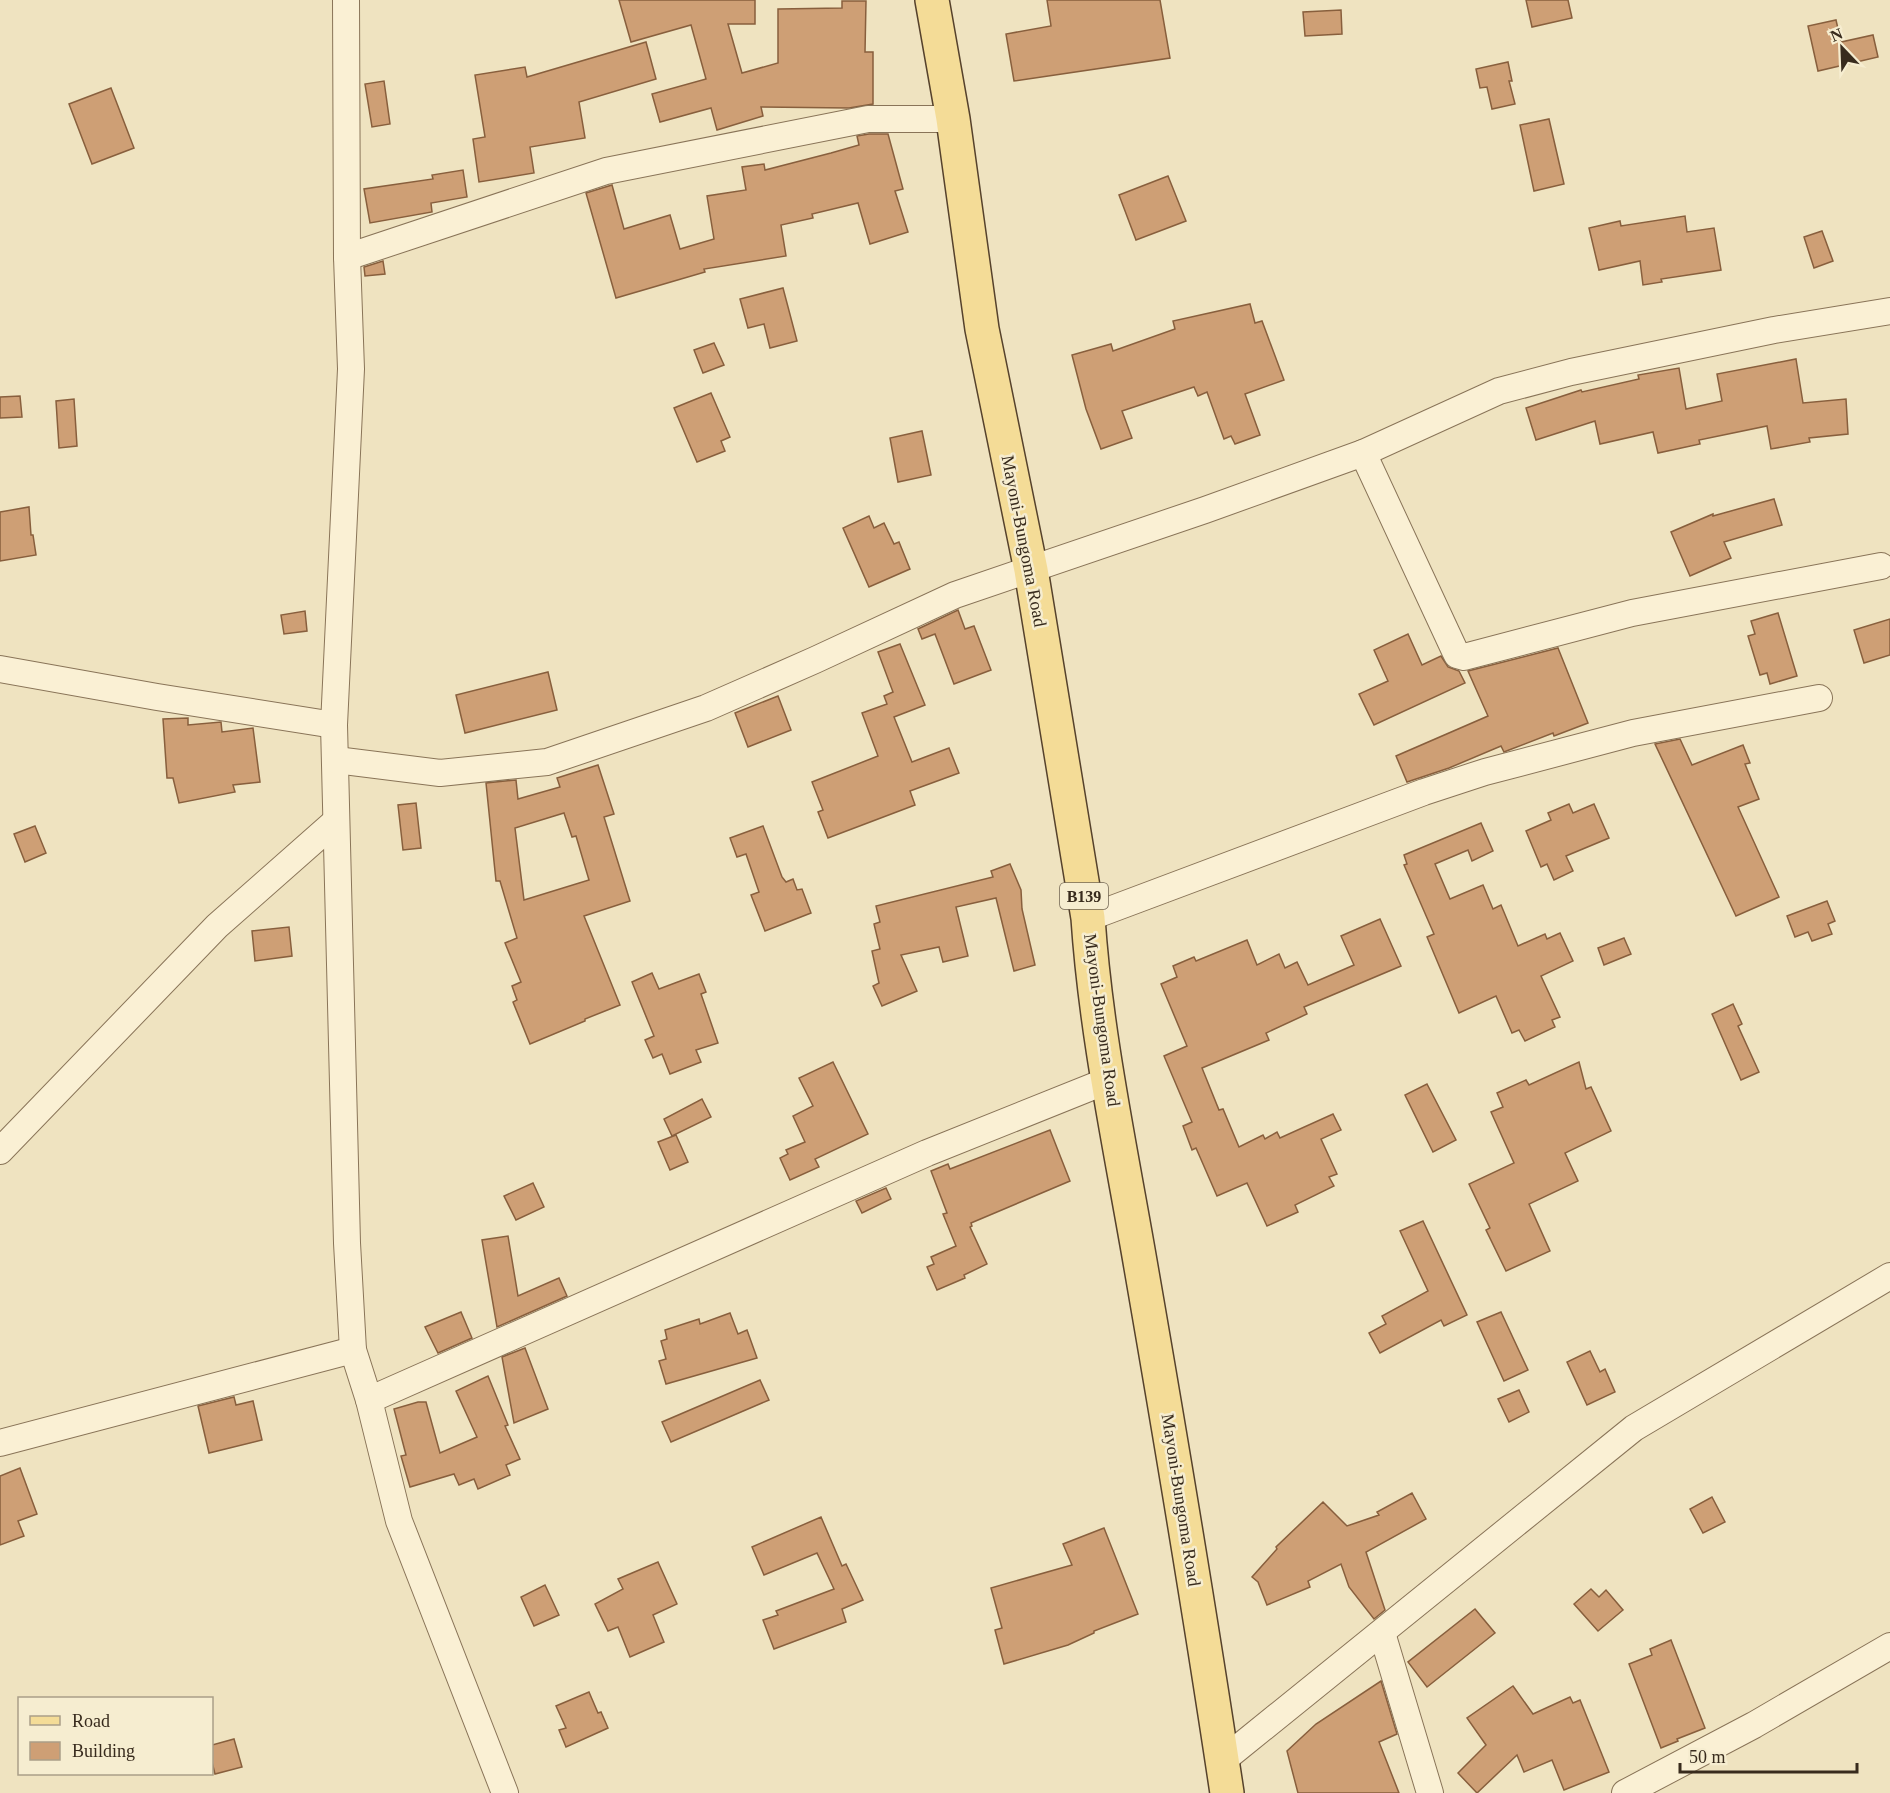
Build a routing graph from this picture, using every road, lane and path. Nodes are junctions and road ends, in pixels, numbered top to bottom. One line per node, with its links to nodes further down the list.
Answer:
1 (345, 0): 4 (street)
2 (932, 0): 3 (main road, Mayoni-Bungoma Road / B139)
3 (953, 118): 4 (street); 8 (main road, Mayoni-Bungoma Road / B139)
4 (347, 257): 11 (street)
5 (1890, 311): 6 (street)
6 (1363, 453): 7 (street); 8 (street)
7 (1881, 566)
8 (1030, 570): 12 (street); 14 (main road, Mayoni-Bungoma Road / B139)
9 (0, 669): 11 (street)
10 (1819, 698): 14 (street)
11 (334, 725): 12 (street)
12 (336, 760): 13 (street)
13 (336, 821): 16 (street); 18 (street)
14 (1088, 918): 15 (main road, Mayoni-Bungoma Road / B139)
15 (1109, 1080): 19 (street); 23 (main road, Mayoni-Bungoma Road / B139)
16 (0, 1151)
17 (1890, 1276): 21 (street)
18 (353, 1350): 19 (street); 20 (street)
19 (369, 1400): 24 (street)
20 (0, 1443)
21 (1382, 1633): 23 (street); 26 (street)
22 (1890, 1646): 27 (street)
23 (1222, 1761): 25 (main road, Mayoni-Bungoma Road / B139)
24 (506, 1793)
25 (1227, 1793)
26 (1430, 1793)
27 (1625, 1793)

